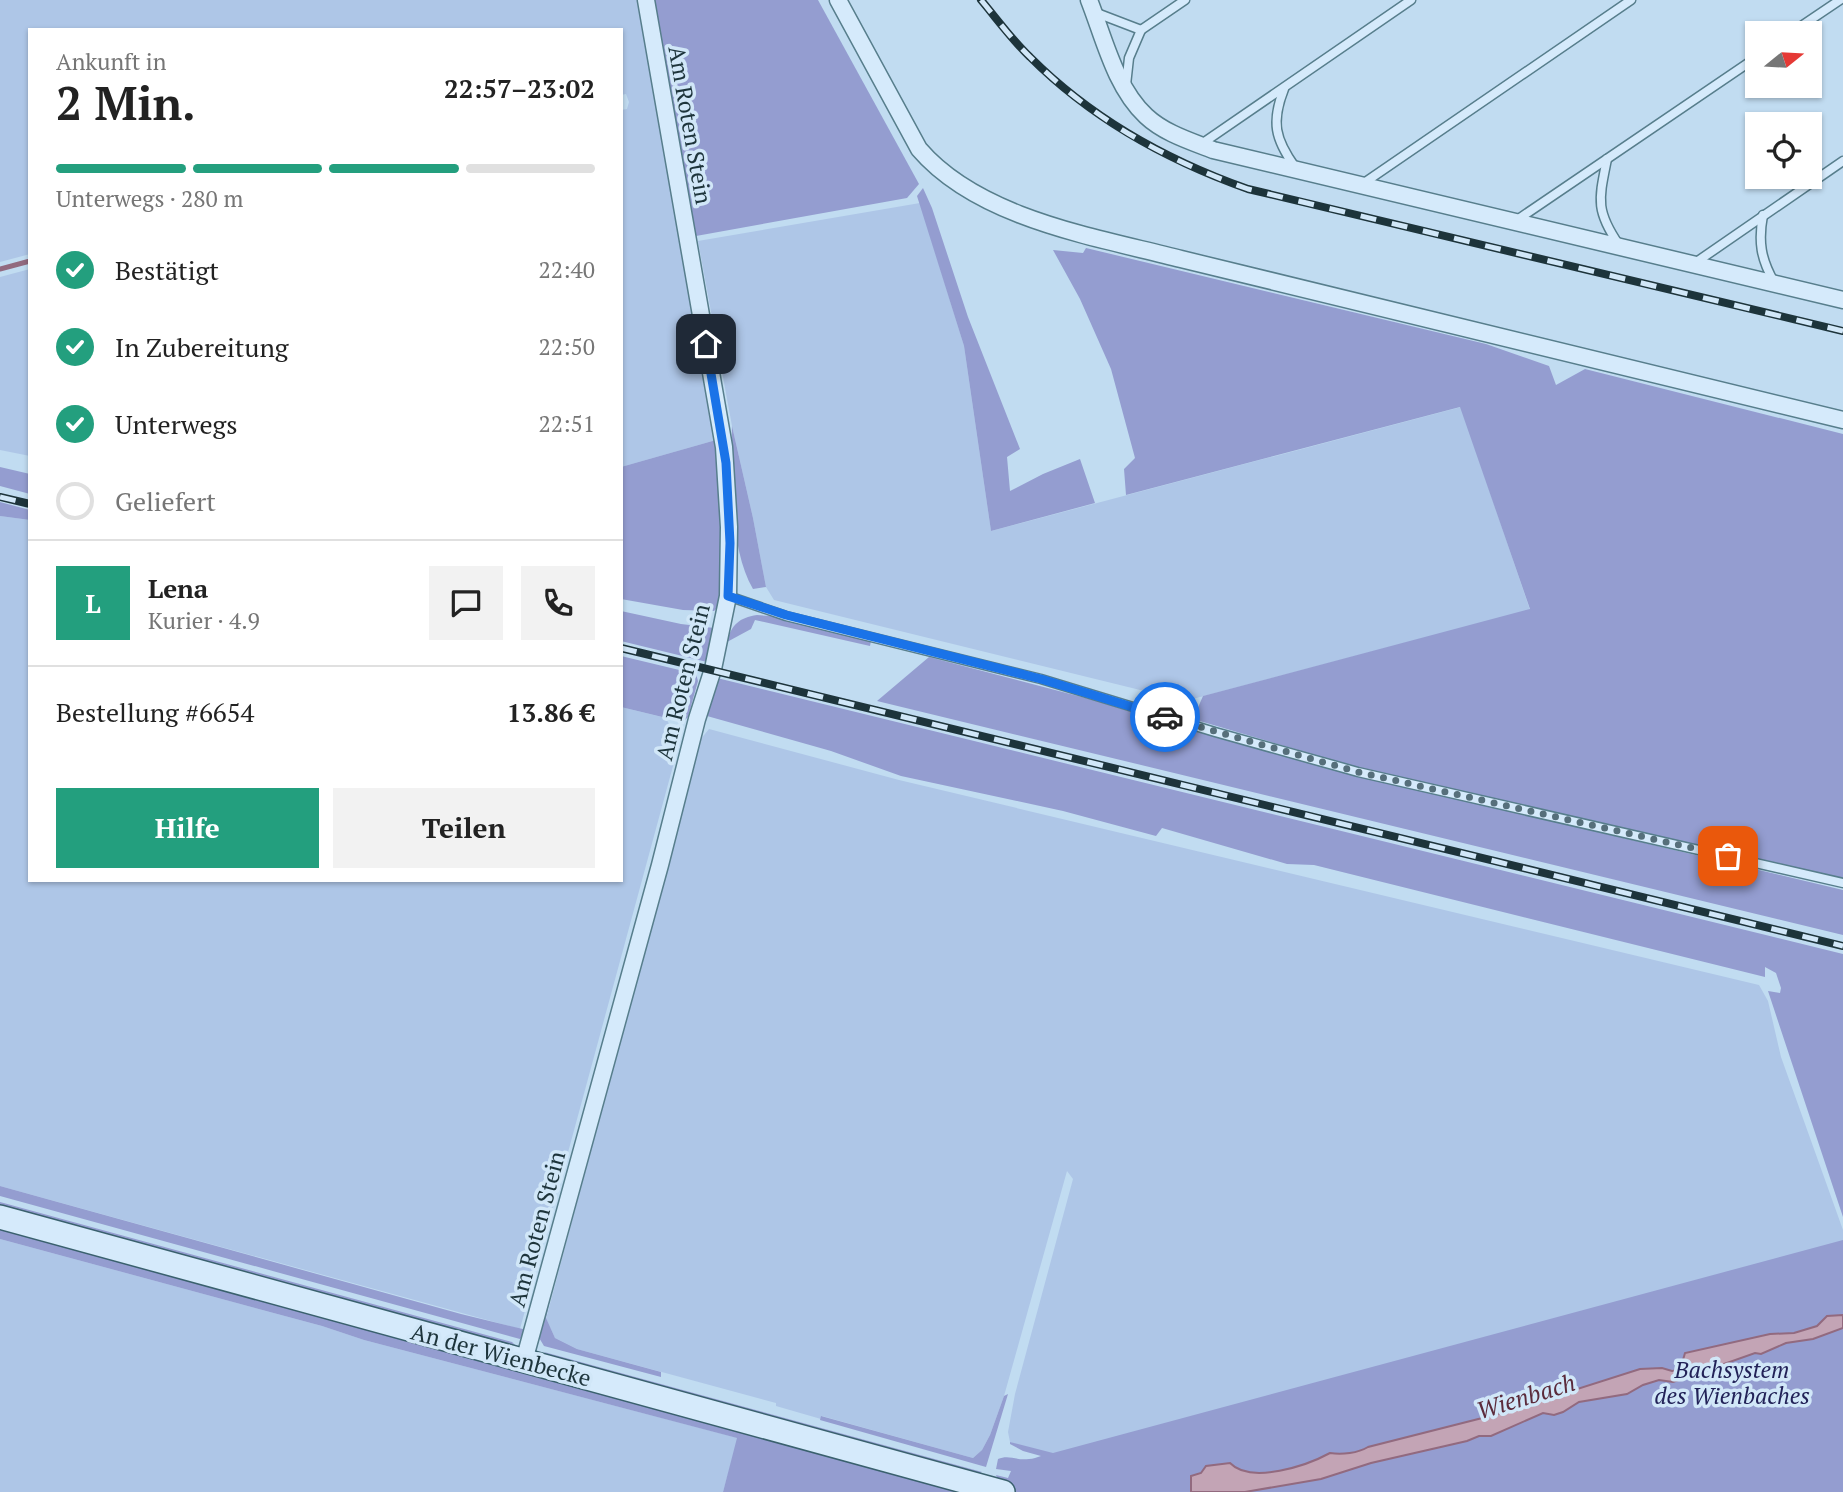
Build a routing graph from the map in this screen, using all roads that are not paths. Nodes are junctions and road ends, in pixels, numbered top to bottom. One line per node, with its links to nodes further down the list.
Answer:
1 (646, 0): 25 (street, Am Roten Stein)
2 (838, 0): 24 (street)
3 (1185, 0): 9 (lane)
4 (1411, 0): 11 (lane)
5 (1630, 0): 17 (lane)
6 (1840, 0): 8 (lane)
7 (1091, 6): 9 (lane); 12 (street)
8 (1809, 21)
9 (1141, 30): 12 (lane)
10 (1745, 65): 14 (lane)
11 (1285, 87): 13 (lane); 16 (lane)
12 (1125, 88): 13 (street)
13 (1200, 145): 16 (street)
14 (1606, 159): 19 (lane); 20 (lane)
15 (1843, 161): 18 (lane)
16 (1297, 170): 17 (street)
17 (1361, 185): 19 (street)
18 (1763, 215): 21 (lane); 22 (lane)
19 (1515, 222): 20 (street)
20 (1620, 247): 21 (street)
21 (1692, 264): 22 (street)
22 (1776, 284): 23 (street)
23 (1843, 300)
24 (1843, 420)
25 (728, 596): 26 (lane); 28 (street, Am Roten Stein)
26 (1843, 883)
27 (0, 1217): 28 (street, An der Wienbecke)
28 (524, 1361): 29 (street, An der Wienbecke)
29 (1003, 1492)

